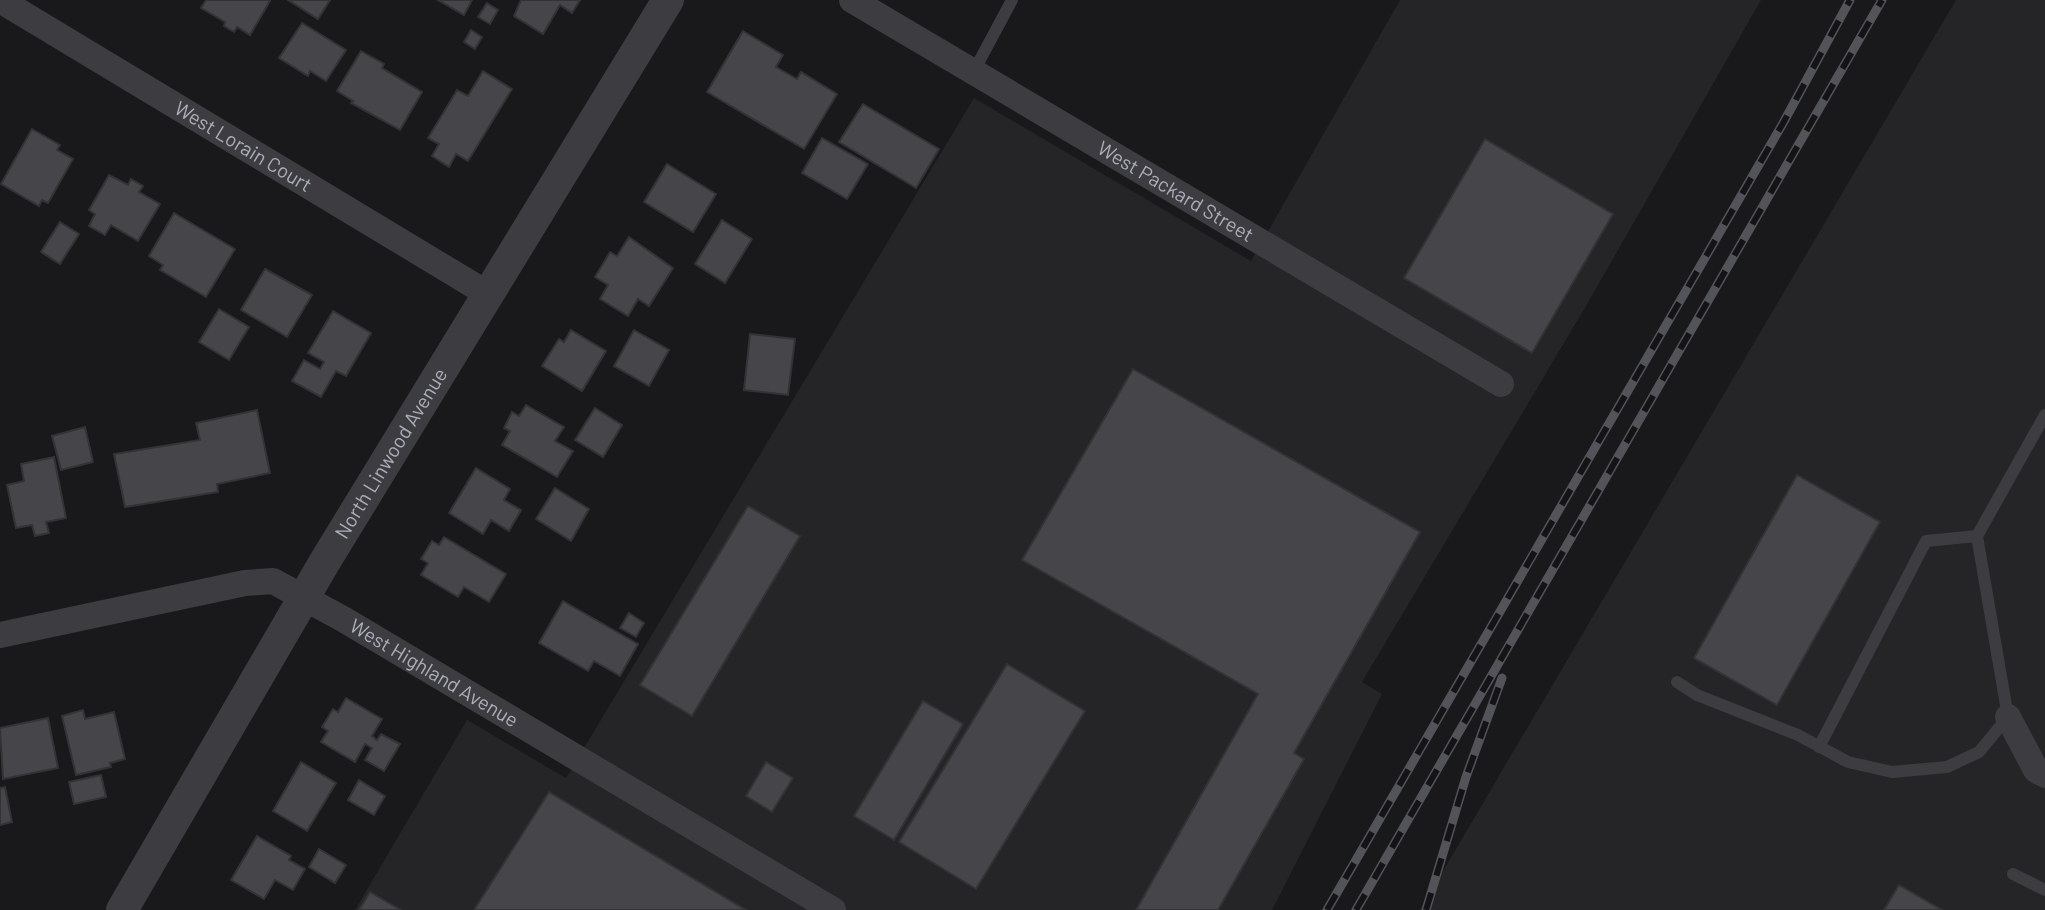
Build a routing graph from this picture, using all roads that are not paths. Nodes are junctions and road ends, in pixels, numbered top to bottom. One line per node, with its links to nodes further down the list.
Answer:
1 (0, 0): 6 (street, West Lorain Court)
2 (668, 0): 6 (street, North Linwood Avenue)
3 (852, 0): 5 (street, West Packard Street)
4 (1012, 0): 5 (lane)
5 (974, 71): 7 (street, West Packard Street)
6 (488, 294): 10 (street, North Linwood Avenue)
7 (1501, 384)
8 (2045, 415): 9 (lane)
9 (1977, 536): 13 (lane); 14 (lane)
10 (305, 596): 11 (street, West Highland Avenue); 18 (street, North Linwood Avenue); 19 (street, West Highland Avenue)
11 (0, 635)
12 (1677, 682): 14 (lane)
13 (2008, 717): 14 (lane); 15 (street)
14 (1819, 747)
15 (2045, 775)
16 (2013, 874): 17 (lane)
17 (2045, 890)
18 (122, 910)
19 (833, 910)

